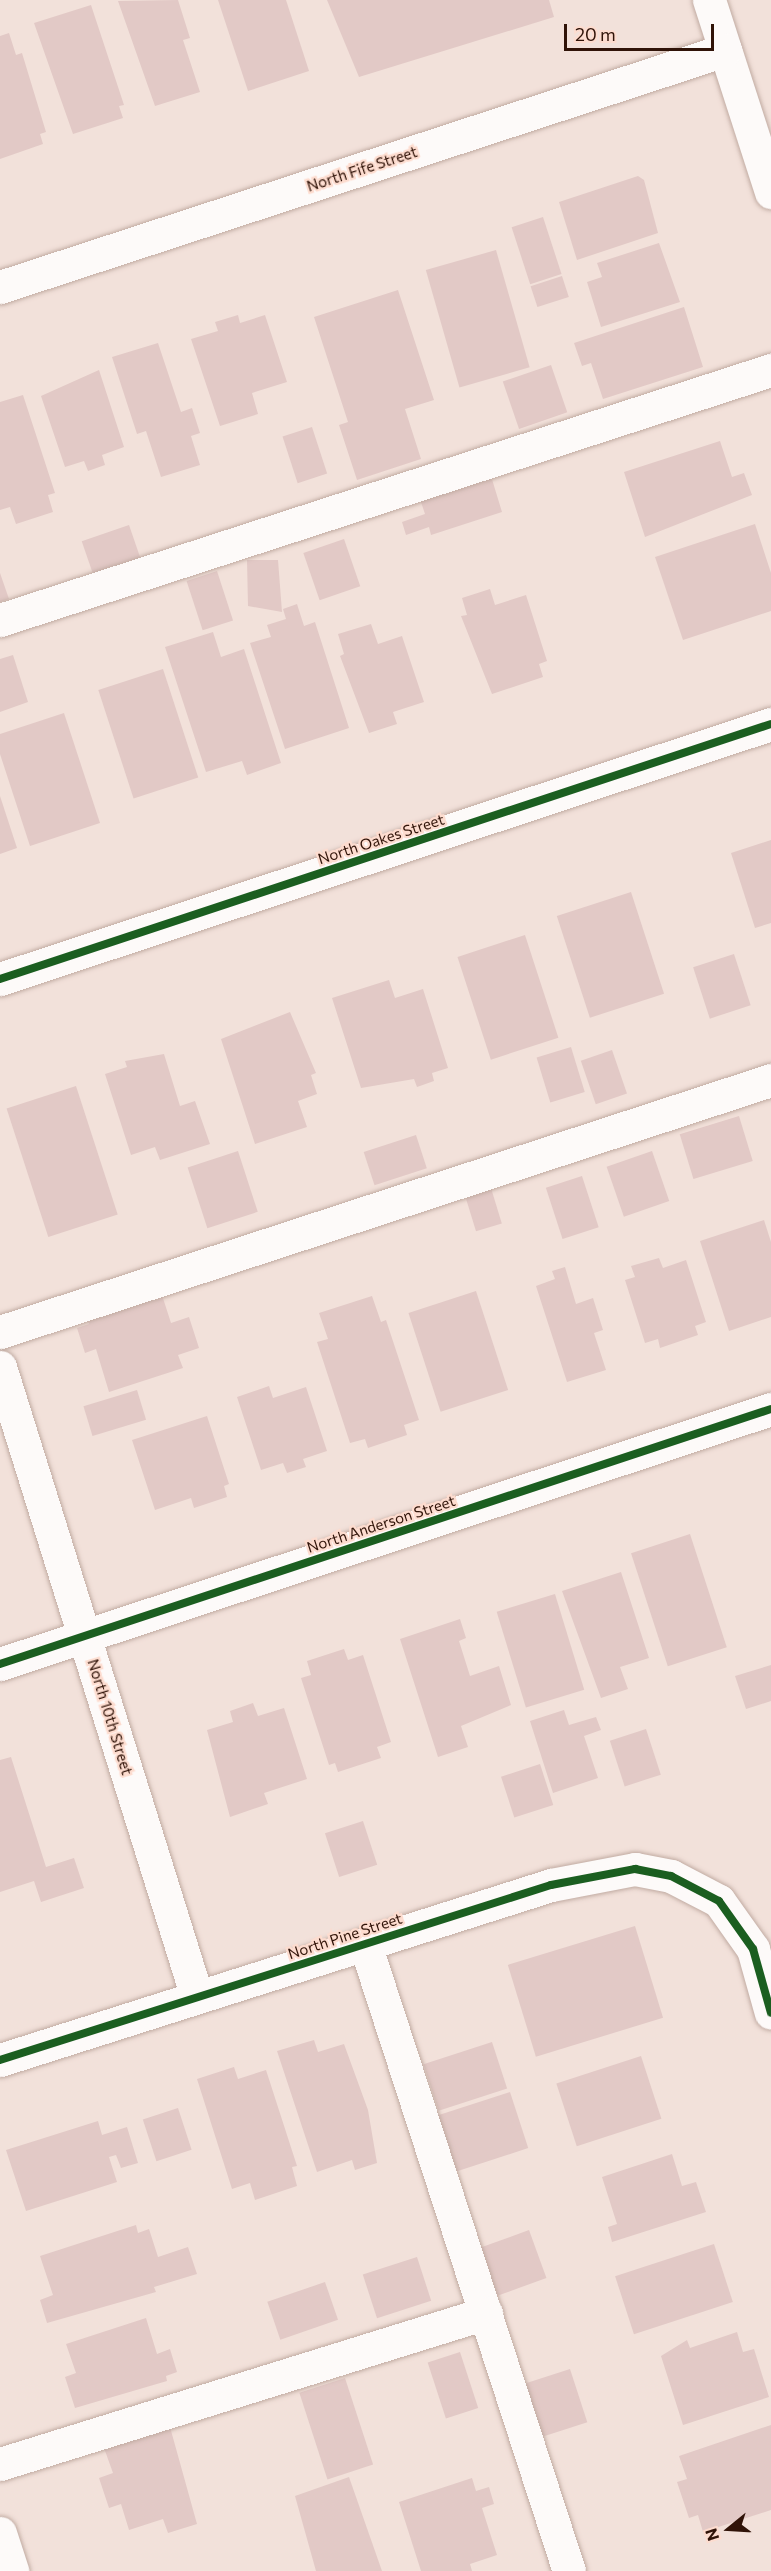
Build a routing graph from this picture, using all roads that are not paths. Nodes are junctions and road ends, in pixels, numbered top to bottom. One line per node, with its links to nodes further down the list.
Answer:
1 (709, 0): 2 (street)
2 (725, 50): 3 (street); 4 (street, North Fife Street)
3 (771, 192)
4 (0, 287)
5 (771, 370): 6 (street)
6 (0, 620)
7 (771, 724): 8 (street, North Oakes Street)
8 (0, 979)
9 (771, 1080): 10 (street)
10 (0, 1332)
11 (0, 1367): 13 (street, North 10th Street)
12 (771, 1409): 13 (street, North Anderson Street)
13 (85, 1636): 14 (street, North Anderson Street); 17 (street, North 10th Street)
14 (0, 1664)
15 (366, 1944): 16 (street, North Pine Street); 17 (street, North Pine Street); 20 (street)
16 (762, 1946): 18 (street, North Pine Street)
17 (197, 1997): 19 (street, North Pine Street)
18 (771, 2013)
19 (0, 2060)
20 (486, 2313): 21 (street); 24 (street)
21 (0, 2464)
22 (0, 2534): 23 (street)
23 (12, 2571)
24 (569, 2571)

